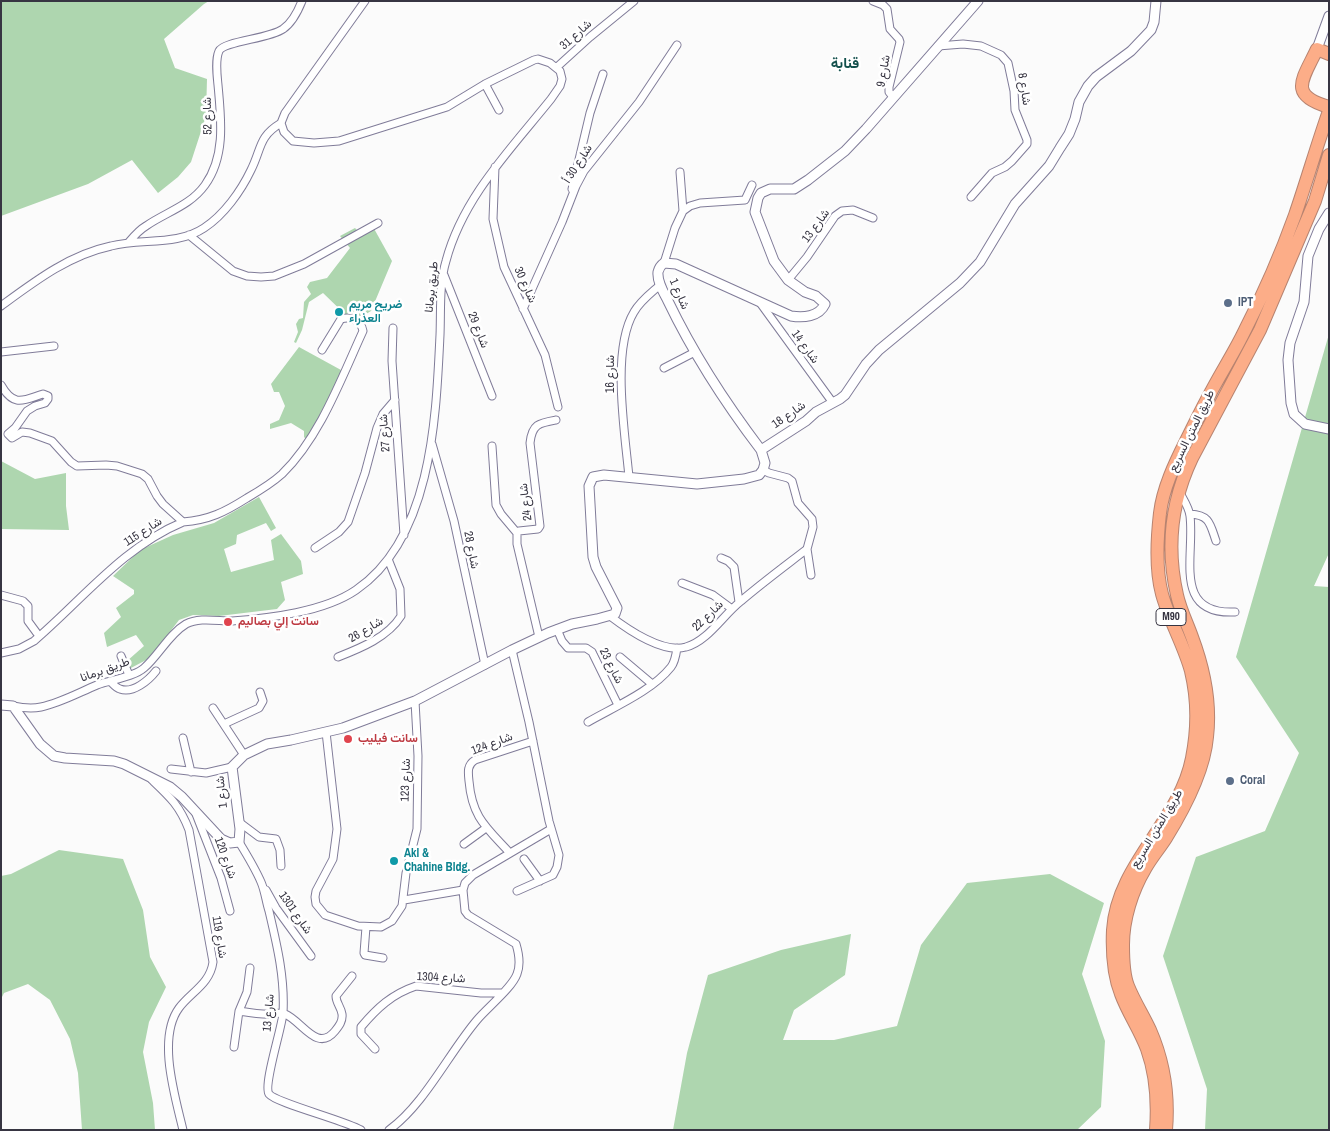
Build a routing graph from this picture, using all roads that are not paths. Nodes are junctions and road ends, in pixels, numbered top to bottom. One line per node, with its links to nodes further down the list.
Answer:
1 (302, 1): 32 (street, شارع 52)
2 (365, 1): 20 (street)
3 (634, 1): 13 (street, شارع 31)
4 (873, 1): 16 (street, شارع 9)
5 (970, 1): 9 (street)
6 (978, 1): 9 (street, شارع 1)
7 (1156, 1): 49 (street, شارع 18)
8 (1329, 16): 12 (street)
9 (964, 18): 11 (street, شارع 1)
10 (677, 46): 26 (street, شارع 30 أ)
11 (938, 46): 16 (street, شارع 1); 25 (street, شارع 8)
12 (1325, 52): 17 (highway)
13 (557, 67): 15 (street); 22 (street, طريق برمانا)
14 (603, 74): 26 (street)
15 (485, 84): 18 (street); 20 (street)
16 (893, 97): 35 (street, شارع 1)
17 (1329, 107)
18 (499, 110)
19 (1329, 111): 133 (highway, طريق المتن السريع / M90)
20 (281, 123): 31 (street)
21 (1328, 158): 58 (highway, طريق المتن السريع / M90)
22 (496, 167): 34 (street, طريق برمانا); 39 (street, شارع 30)
23 (680, 172): 27 (street)
24 (752, 185): 27 (street)
25 (971, 196)
26 (567, 207): 39 (street, شارع 30 أ)
27 (682, 211): 33 (street)
28 (1329, 213): 52 (street)
29 (873, 218): 35 (street, شارع 13)
30 (378, 222): 31 (street)
31 (189, 235): 32 (street)
32 (130, 242): 38 (street)
33 (664, 263): 36 (street, شارع 1); 37 (street, شارع 1)
34 (443, 273): 47 (street, شارع 29); 53 (street, طريق برمانا)
35 (788, 280): 37 (street, شارع 1)
36 (660, 285): 44 (street, شارع 1); 57 (street, شارع 16)
37 (761, 304): 49 (street, شارع 14)
38 (1, 306)
39 (524, 308): 50 (street, شارع 30)
40 (393, 328): 48 (street, شارع 27)
41 (54, 346): 43 (street)
42 (322, 350): 60 (street)
43 (1, 352)
44 (695, 352): 45 (street); 55 (street, شارع 1)
45 (664, 368)
46 (1, 385): 60 (street, شارع 115)
47 (492, 396)
48 (394, 400): 62 (street, شارع 27); 64 (street)
49 (833, 403): 55 (street, شارع 18)
50 (558, 407)
51 (556, 420): 61 (street, شارع 24)
52 (1329, 429)
53 (431, 441): 62 (street, طريق برمانا); 84 (street, شارع 28)
54 (492, 446): 61 (street)
55 (761, 450): 56 (street, شارع 1)
56 (763, 470): 57 (street); 65 (street)
57 (629, 477): 74 (street)
58 (1179, 491): 59 (street); 134 (highway, طريق المتن السريع / M90)
59 (1190, 514): 63 (street); 73 (street)
60 (183, 522): 76 (street, شارع 115)
61 (517, 533): 77 (street, شارع 24)
62 (404, 536): 67 (street, طريق برمانا)
63 (1216, 541)
64 (315, 548)
65 (807, 549): 68 (street); 71 (street, شارع 22)
66 (721, 558): 71 (street)
67 (388, 559): 82 (street, شارع 26); 86 (street, طريق برمانا)
68 (811, 575)
69 (682, 583): 72 (street)
70 (1, 595): 76 (street)
71 (739, 602): 72 (street, شارع 22)
72 (732, 609): 78 (street, شارع 22)
73 (1234, 612)
74 (610, 616): 75 (street, شارع 1); 78 (street)
75 (557, 629): 77 (street, شارع 1); 92 (street, شارع 23)
76 (39, 636): 80 (street, شارع 115)
77 (539, 637): 79 (street, شارع 1)
78 (677, 648): 88 (street)
79 (512, 650): 84 (street, شارع 1); 99 (street)
80 (1, 653)
81 (122, 656): 86 (street)
82 (338, 657)
83 (620, 657): 88 (street)
84 (484, 665): 90 (street, شارع 1)
85 (156, 671): 87 (street)
86 (129, 675): 87 (street, طريق برمانا)
87 (110, 681): 93 (street, طريق برمانا)
88 (652, 684): 92 (street)
89 (260, 692): 96 (street)
90 (415, 701): 97 (street, شارع 1); 118 (street, شارع 123)
91 (1, 705): 93 (street, طريق برمانا)
92 (618, 705): 95 (street)
93 (13, 706): 104 (street, شارع 1)
94 (213, 708): 96 (street)
95 (588, 722)
96 (224, 724): 100 (street)
97 (326, 732): 100 (street, شارع 1); 120 (street)
98 (183, 738): 103 (street)
99 (533, 741): 107 (street, شارع 124); 108 (street)
100 (244, 755): 101 (street, شارع 1)
101 (232, 767): 103 (street); 106 (street, شارع 1)
102 (171, 769): 103 (street)
103 (191, 772)
104 (150, 778): 105 (street, شارع 1); 130 (street, شارع 119)
105 (196, 814): 109 (street, شارع 1); 119 (street, شارع 120)
106 (239, 822): 109 (street, شارع 1); 113 (street)
107 (486, 828): 110 (street); 111 (street, شارع 124)
108 (551, 829): 111 (street); 114 (street)
109 (240, 842): 115 (street, شارع 13)
110 (464, 844)
111 (509, 852): 116 (street)
112 (524, 859): 114 (street)
113 (281, 866)
114 (540, 881): 117 (street)
115 (262, 884): 121 (street, شارع 1301); 127 (street, شارع 13)
116 (463, 890): 118 (street); 125 (street)
117 (517, 891)
118 (404, 900): 120 (street)
119 (230, 910)
120 (366, 927): 122 (street)
121 (311, 956)
122 (383, 958)
123 (250, 968): 126 (street)
124 (352, 976): 127 (street)
125 (502, 993): 129 (street, شارع 1304); 132 (street)
126 (239, 1011): 127 (street); 128 (street)
127 (283, 1012): 131 (street, شارع 13)
128 (234, 1046)
129 (374, 1049)
130 (182, 1130)
131 (361, 1130)
132 (389, 1130)
133 (1156, 1130)
134 (1166, 1130)

